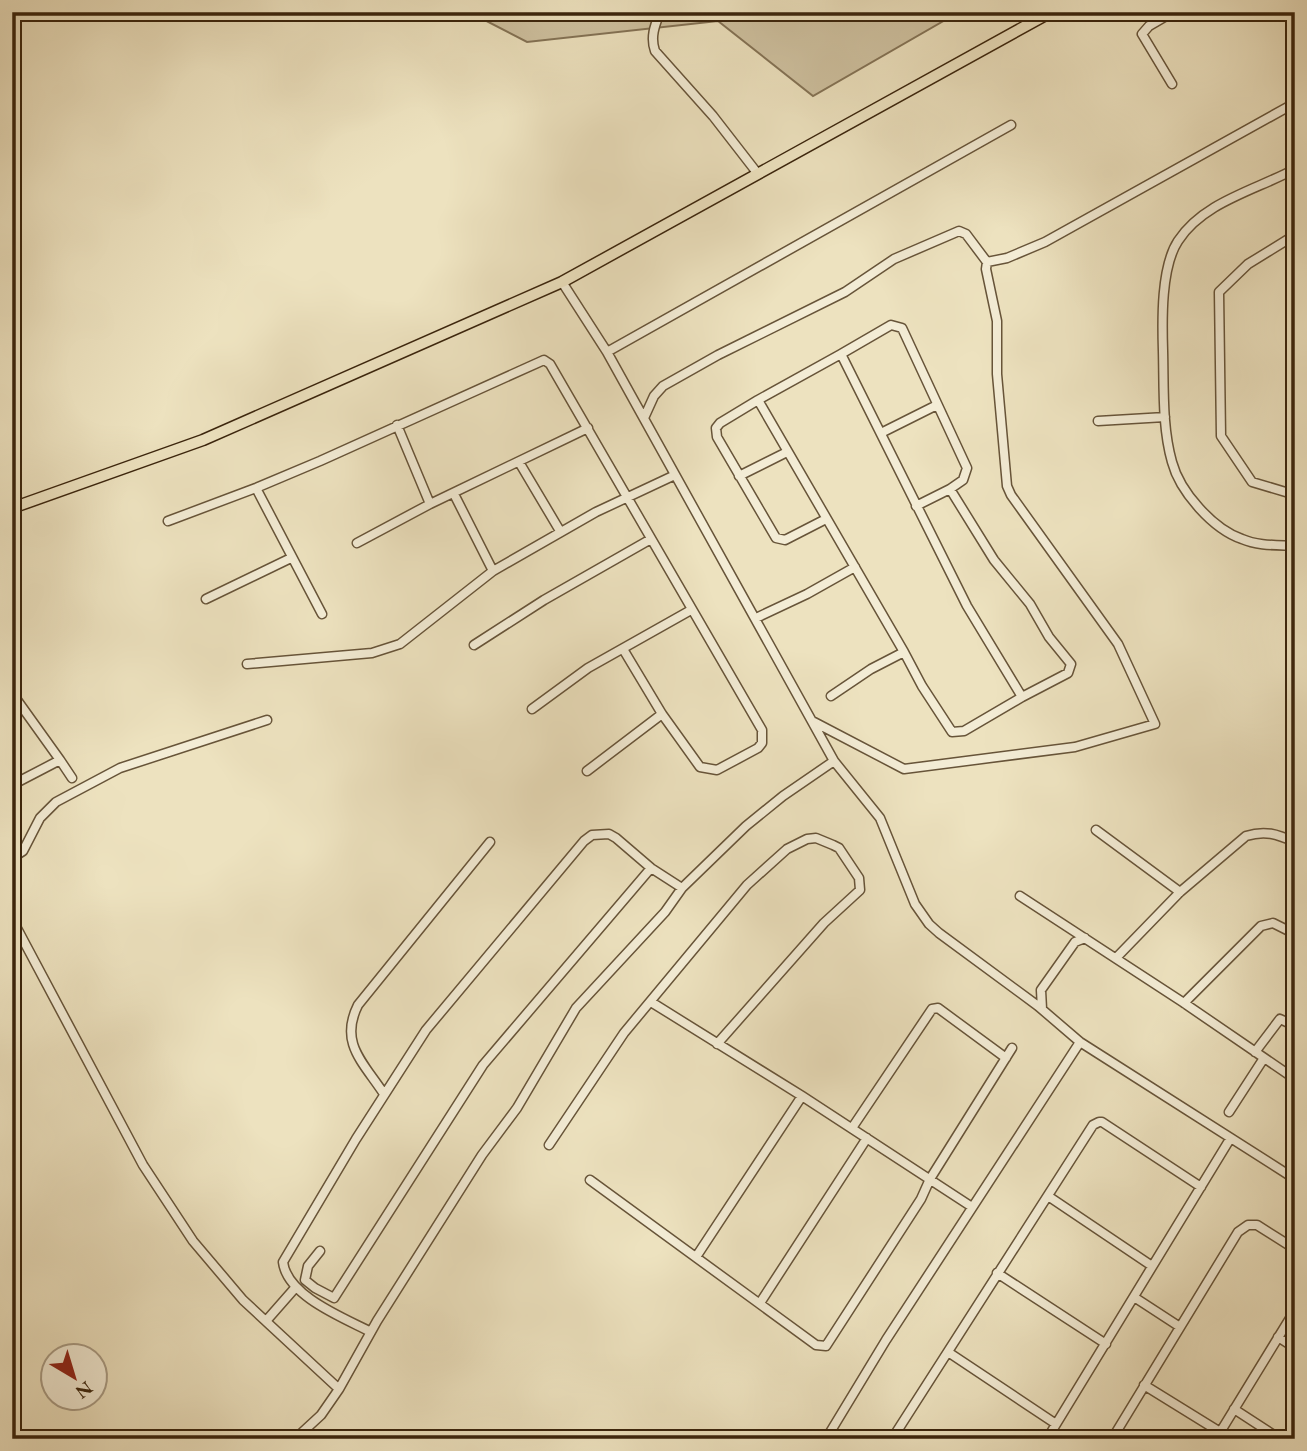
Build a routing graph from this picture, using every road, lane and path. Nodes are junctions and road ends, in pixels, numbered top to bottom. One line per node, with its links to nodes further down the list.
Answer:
1 (660, 12): 8 (street)
2 (1051, 12): 8 (main road)
3 (1173, 12): 4 (street)
4 (1172, 85)
5 (1295, 103): 10 (street)
6 (1011, 125): 13 (street)
7 (1295, 169): 18 (street)
8 (758, 174): 11 (main road)
9 (1295, 235): 30 (street)
10 (987, 261): 19 (street); 59 (street)
11 (562, 282): 13 (street); 35 (main road)
12 (1295, 322): 15 (street)
13 (607, 352): 19 (street)
14 (841, 354): 16 (street); 17 (street); 23 (street)
15 (1295, 372)
16 (758, 400): 24 (street); 27 (street)
17 (937, 405): 23 (street); 29 (street)
18 (1165, 417): 20 (street); 41 (street)
19 (644, 418): 26 (street)
20 (1098, 421)
21 (397, 425): 22 (street); 28 (street); 33 (street)
22 (588, 428): 25 (street); 32 (street)
23 (881, 433): 34 (street)
24 (787, 452): 27 (street); 36 (street)
25 (519, 462): 31 (street); 38 (street)
26 (675, 475): 32 (street); 48 (street)
27 (739, 476): 36 (street)
28 (256, 488): 37 (street); 42 (street)
29 (950, 489): 34 (street); 55 (street)
30 (1295, 492)
31 (454, 494): 33 (street); 44 (street)
32 (627, 496): 38 (street); 39 (street)
33 (430, 504): 40 (street)
34 (916, 506): 55 (street)
35 (12, 508)
36 (826, 519): 43 (street)
37 (168, 521)
38 (560, 531): 44 (street)
39 (651, 539): 46 (street); 49 (street)
40 (357, 543)
41 (1295, 546)
42 (291, 558): 45 (street); 47 (street)
43 (855, 567): 48 (street); 51 (street)
44 (493, 571): 52 (street)
45 (206, 598)
46 (691, 610): 50 (street); 57 (street)
47 (322, 614)
48 (756, 618): 59 (street)
49 (474, 645)
50 (623, 649): 56 (street); 57 (street)
51 (904, 652): 54 (street); 55 (street)
52 (247, 664)
53 (12, 692): 60 (street)
54 (831, 695)
55 (1022, 697)
56 (533, 709)
57 (662, 713): 62 (street)
58 (267, 720): 68 (street)
59 (812, 722): 61 (street)
60 (60, 760): 63 (street); 64 (street)
61 (834, 761): 70 (street); 79 (street)
62 (587, 771)
63 (72, 778)
64 (12, 785)
65 (1096, 830): 71 (street)
66 (490, 842): 88 (street)
67 (1295, 842): 71 (street)
68 (12, 858)
69 (651, 868): 70 (street); 88 (street); 102 (street)
70 (682, 888): 112 (street)
71 (1180, 892): 76 (street)
72 (1020, 896): 75 (street)
73 (12, 919): 110 (street)
74 (1295, 934): 78 (street)
75 (1085, 938): 76 (street); 79 (street)
76 (1116, 958): 78 (street)
77 (651, 1002): 82 (street); 82 (street); 94 (street)
78 (1184, 1003): 84 (street)
79 (1042, 1009): 81 (street)
80 (1295, 1026): 84 (street)
81 (1080, 1042): 93 (street); 100 (street)
82 (718, 1044): 89 (street)
83 (1012, 1048): 85 (street)
84 (1255, 1052): 86 (street)
85 (1006, 1058): 91 (street); 95 (street)
86 (1264, 1058): 87 (street); 90 (street)
87 (1295, 1079)
88 (384, 1094): 106 (street)
89 (802, 1096): 91 (street); 103 (street)
90 (1229, 1112)
91 (852, 1128): 92 (street)
92 (867, 1138): 95 (street); 108 (street)
93 (1230, 1139): 96 (street); 98 (street)
94 (549, 1145)
95 (930, 1179): 100 (street); 108 (street)
96 (1295, 1179)
97 (590, 1180): 103 (street)
98 (1200, 1187): 99 (street); 104 (street)
99 (1048, 1196): 104 (street); 105 (street)
100 (972, 1207): 124 (street)
101 (1295, 1249): 111 (street)
102 (320, 1251)
103 (696, 1257): 108 (street)
104 (1152, 1266): 107 (street)
105 (997, 1273): 114 (street); 116 (street)
106 (295, 1288): 110 (street); 112 (street)
107 (1133, 1297): 111 (street); 114 (street)
108 (760, 1303)
109 (1295, 1310): 113 (street)
110 (266, 1321): 118 (street)
111 (1180, 1327): 117 (street)
112 (371, 1332): 118 (street)
113 (1278, 1337): 115 (street); 119 (street)
114 (1106, 1344): 120 (street)
115 (1295, 1348)
116 (948, 1352): 120 (street); 121 (street)
117 (1144, 1385): 122 (street); 127 (street)
118 (338, 1389): 123 (street)
119 (1234, 1409): 122 (street); 128 (street)
120 (1056, 1424): 126 (street)
121 (895, 1435): 125 (street)
122 (1218, 1435)
123 (295, 1439)
124 (826, 1439)
125 (908, 1439)
126 (1047, 1439)
127 (1112, 1439)
128 (1280, 1439)

